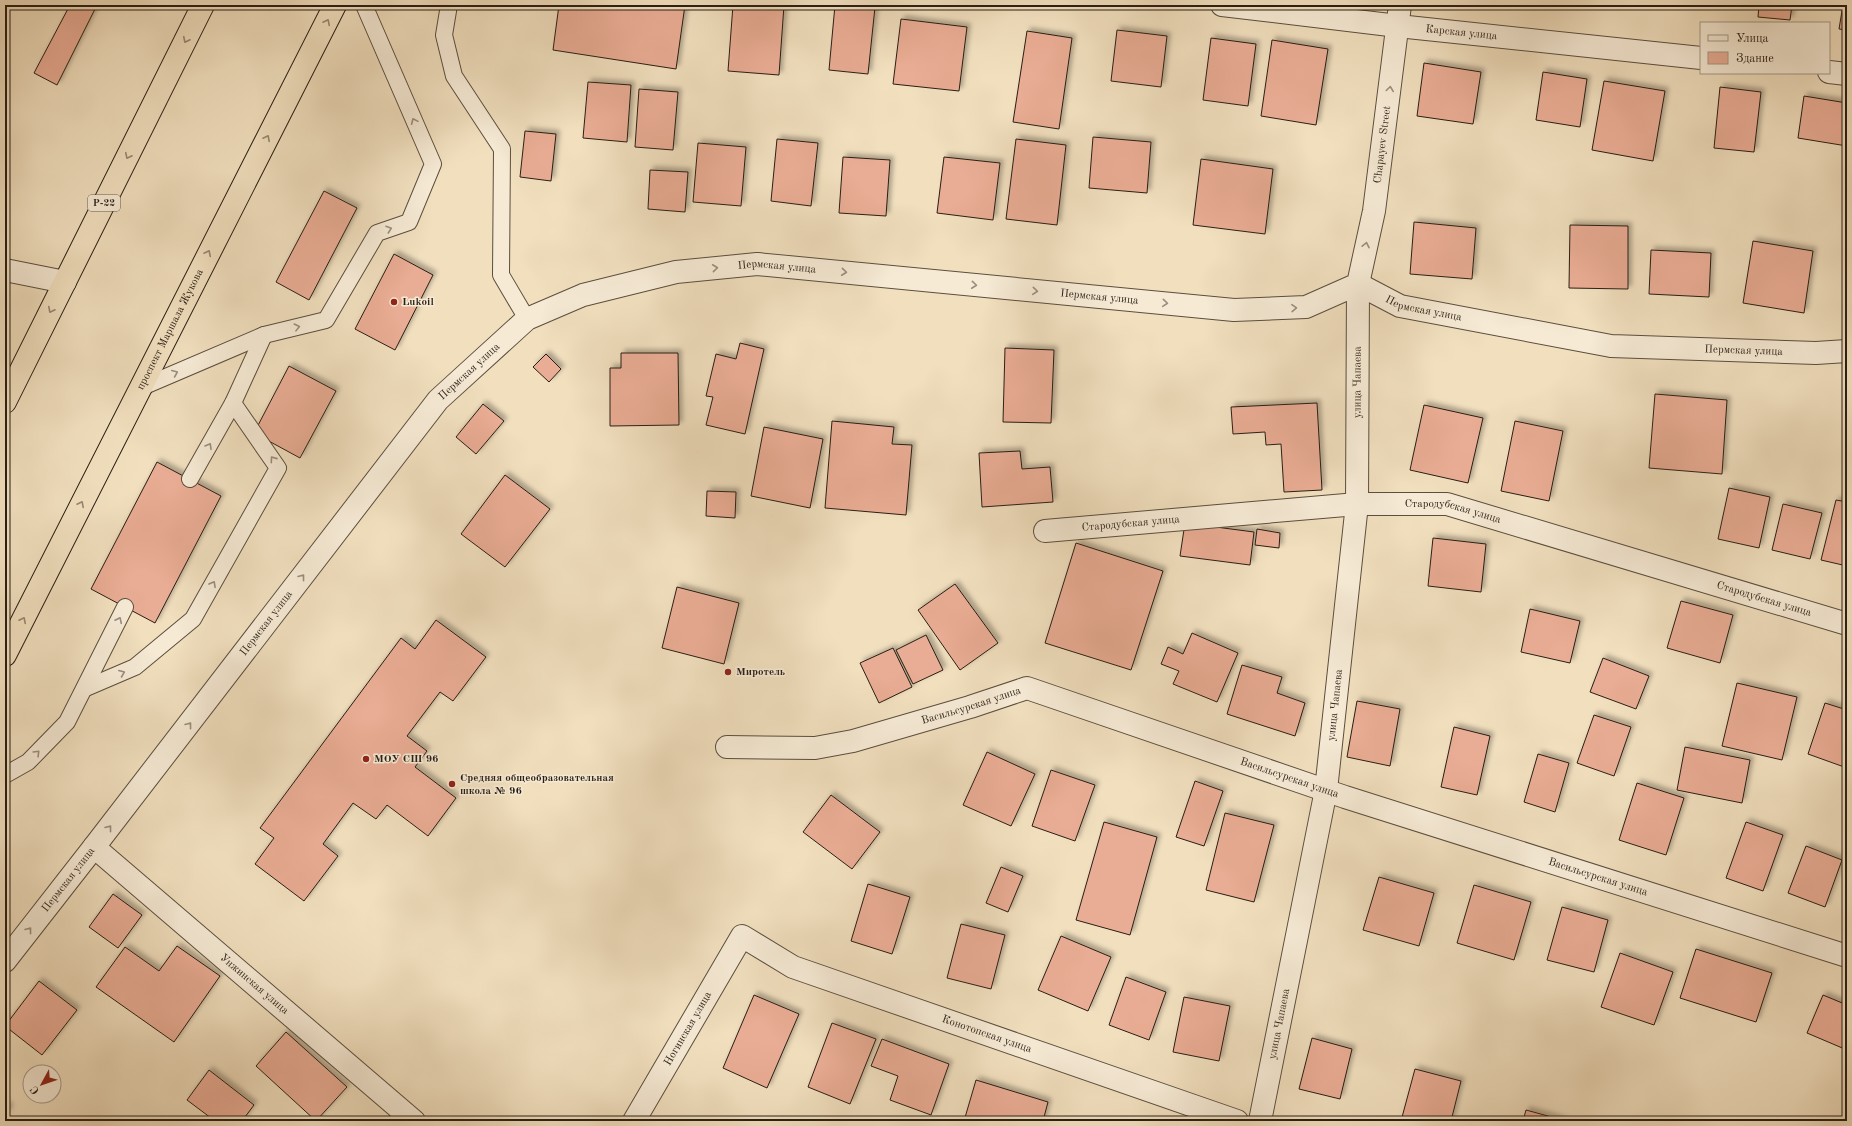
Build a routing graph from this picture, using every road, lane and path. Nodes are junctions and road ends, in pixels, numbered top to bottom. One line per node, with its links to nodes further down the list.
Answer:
1 (203, 5): 11 (highway, Р-22, one-way to 11)
2 (335, 5): 16 (highway, проспект Маршала Жукова, one-way to 2)
3 (364, 5): 14 (lane, one-way to 3)
4 (449, 5): 13 (lane)
5 (1222, 5): 6 (street, Карская улица)
6 (1399, 16): 7 (street, Карская улица); 12 (street, Chapayev Street, one-way to 6)
7 (1700, 58)
8 (1830, 72): 9 (street)
9 (1847, 74)
10 (5, 270): 11 (street)
11 (65, 282): 17 (highway, Р-22, one-way to 17)
12 (1358, 284): 13 (street, Пермская улица, one-way to 12); 15 (street, Пермская улица); 20 (street, улица Чапаева)
13 (527, 319): 29 (street, Пермская улица, one-way to 13)
14 (264, 335): 16 (lane, one-way to 14); 18 (lane)
15 (1847, 352)
16 (140, 388): 24 (highway, проспект Маршала Жукова, one-way to 16)
17 (5, 402)
18 (233, 403): 19 (lane, one-way to 18); 25 (lane, one-way to 18)
19 (190, 479)
20 (1356, 504): 21 (street, Стародубская улица); 23 (street, Стародубская улица); 28 (street, улица Чапаева)
21 (1044, 531)
22 (125, 607): 25 (lane, one-way to 22)
23 (1847, 624)
24 (5, 655)
25 (86, 688): 27 (lane, one-way to 25)
26 (728, 747): 28 (street, Васильсурская улица)
27 (5, 775)
28 (1326, 790): 31 (street, Васильсурская улица); 36 (street, улица Чапаева)
29 (94, 847): 32 (street, Пермская улица, one-way to 29); 33 (street, Унжинская улица)
30 (742, 936): 34 (street, Ногинская улица); 35 (street, Конотопская улица)
31 (1847, 956)
32 (5, 961)
33 (414, 1121)
34 (634, 1121)
35 (1237, 1121)
36 (1260, 1121)

